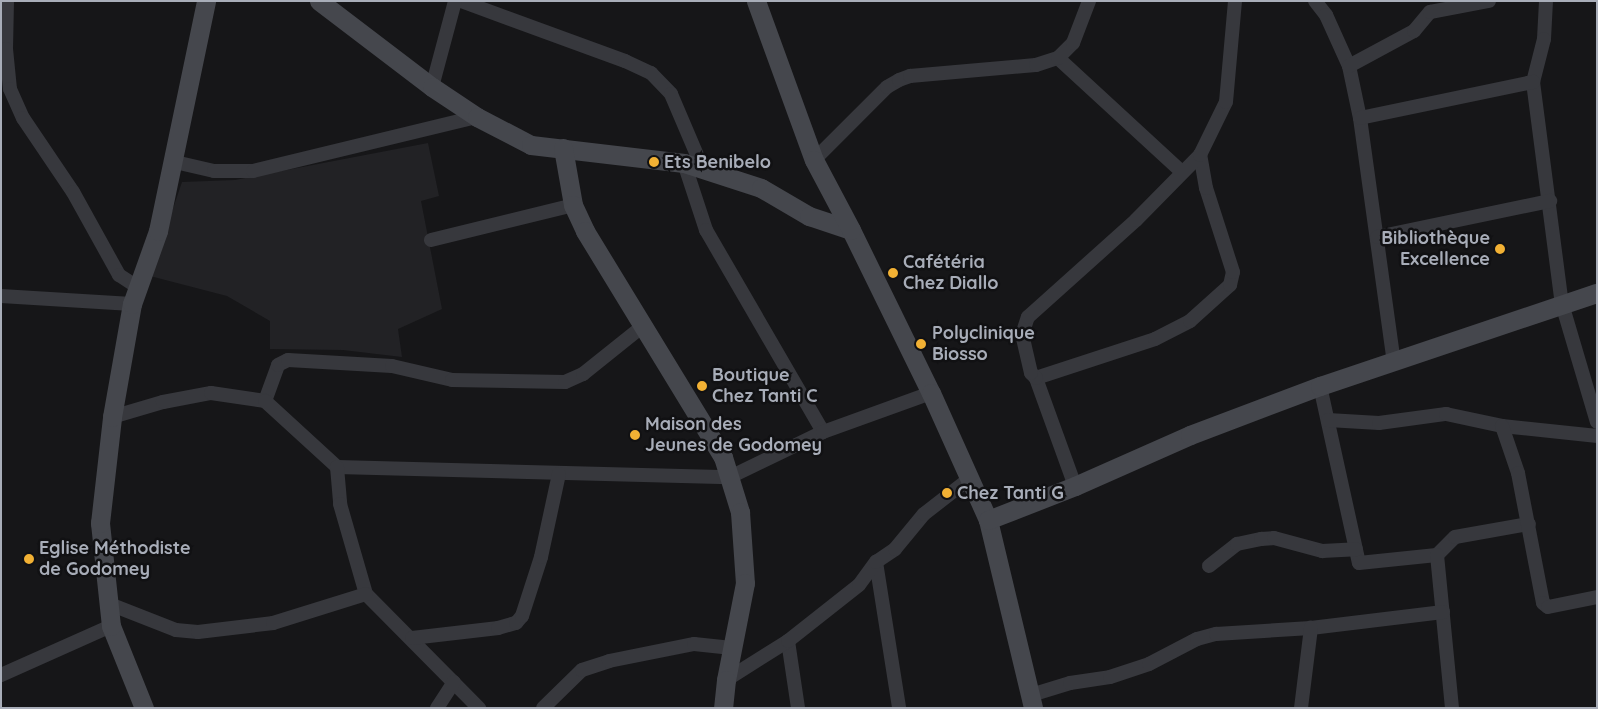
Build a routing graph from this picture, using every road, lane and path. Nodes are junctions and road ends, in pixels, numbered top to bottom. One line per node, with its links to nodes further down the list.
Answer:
1 (7, 1): 33 (street)
2 (206, 1): 22 (main road)
3 (319, 1): 16 (main road)
4 (455, 1): 16 (street)
5 (461, 1): 24 (street)
6 (1090, 1): 13 (street)
7 (1235, 1): 20 (street)
8 (1315, 1): 14 (street)
9 (1489, 1): 12 (street)
10 (1546, 1): 15 (street)
11 (757, 2): 21 (main road)
12 (1427, 7): 14 (street)
13 (1058, 58): 21 (street); 25 (street)
14 (1349, 66): 18 (street)
15 (1533, 82): 18 (street); 26 (street)
16 (432, 87): 17 (main road)
17 (477, 118): 19 (main road); 22 (street)
18 (1360, 118): 29 (street)
19 (563, 148): 23 (main road); 27 (main road)
20 (1200, 155): 25 (street); 37 (street)
21 (814, 160): 28 (main road)
22 (174, 162): 33 (main road)
23 (684, 162): 24 (main road); 45 (street)
24 (703, 169): 28 (main road)
25 (1181, 171): 37 (street)
26 (1550, 201): 29 (street); 34 (street)
27 (573, 205): 30 (street); 35 (main road)
28 (851, 230): 39 (main road)
29 (1377, 237): 36 (street)
30 (431, 240)
31 (1597, 293): 34 (main road)
32 (1, 296): 33 (street)
33 (135, 296): 41 (main road)
34 (1562, 304): 36 (main road); 43 (street)
35 (643, 326): 40 (street); 49 (main road)
36 (1394, 362): 38 (main road)
37 (1036, 378): 51 (street)
38 (1320, 386): 42 (street); 51 (main road)
39 (931, 393): 45 (street); 50 (main road)
40 (265, 401): 41 (street); 47 (street)
41 (112, 417): 60 (main road)
42 (1328, 420): 44 (street); 54 (street)
43 (1597, 422)
44 (1502, 426): 46 (street); 53 (street)
45 (823, 432): 49 (street)
46 (1597, 436)
47 (337, 467): 48 (street); 58 (street)
48 (559, 474): 49 (street); 64 (street)
49 (730, 477): 66 (main road)
50 (969, 478): 52 (main road); 56 (street)
51 (1075, 486): 52 (main road)
52 (988, 520): 70 (main road)
53 (1529, 524): 55 (street); 59 (street)
54 (1356, 549): 55 (street); 57 (street)
55 (1437, 555): 61 (street)
56 (876, 562): 65 (street); 77 (street)
57 (1209, 566)
58 (366, 594): 60 (street); 64 (street)
59 (1597, 597)
60 (107, 603): 62 (main road)
61 (1442, 612): 63 (street); 79 (street)
62 (111, 626): 67 (street); 71 (main road)
63 (1312, 628): 70 (street); 78 (street)
64 (412, 638): 69 (street)
65 (788, 641): 68 (street); 76 (street)
66 (732, 648): 68 (main road); 74 (street)
67 (1, 674)
68 (726, 680): 75 (main road)
69 (454, 682): 72 (street); 73 (street)
70 (1032, 702)
71 (144, 708)
72 (437, 708)
73 (479, 708)
74 (543, 708)
75 (724, 708)
76 (798, 708)
77 (900, 708)
78 (1302, 708)
79 (1452, 708)

